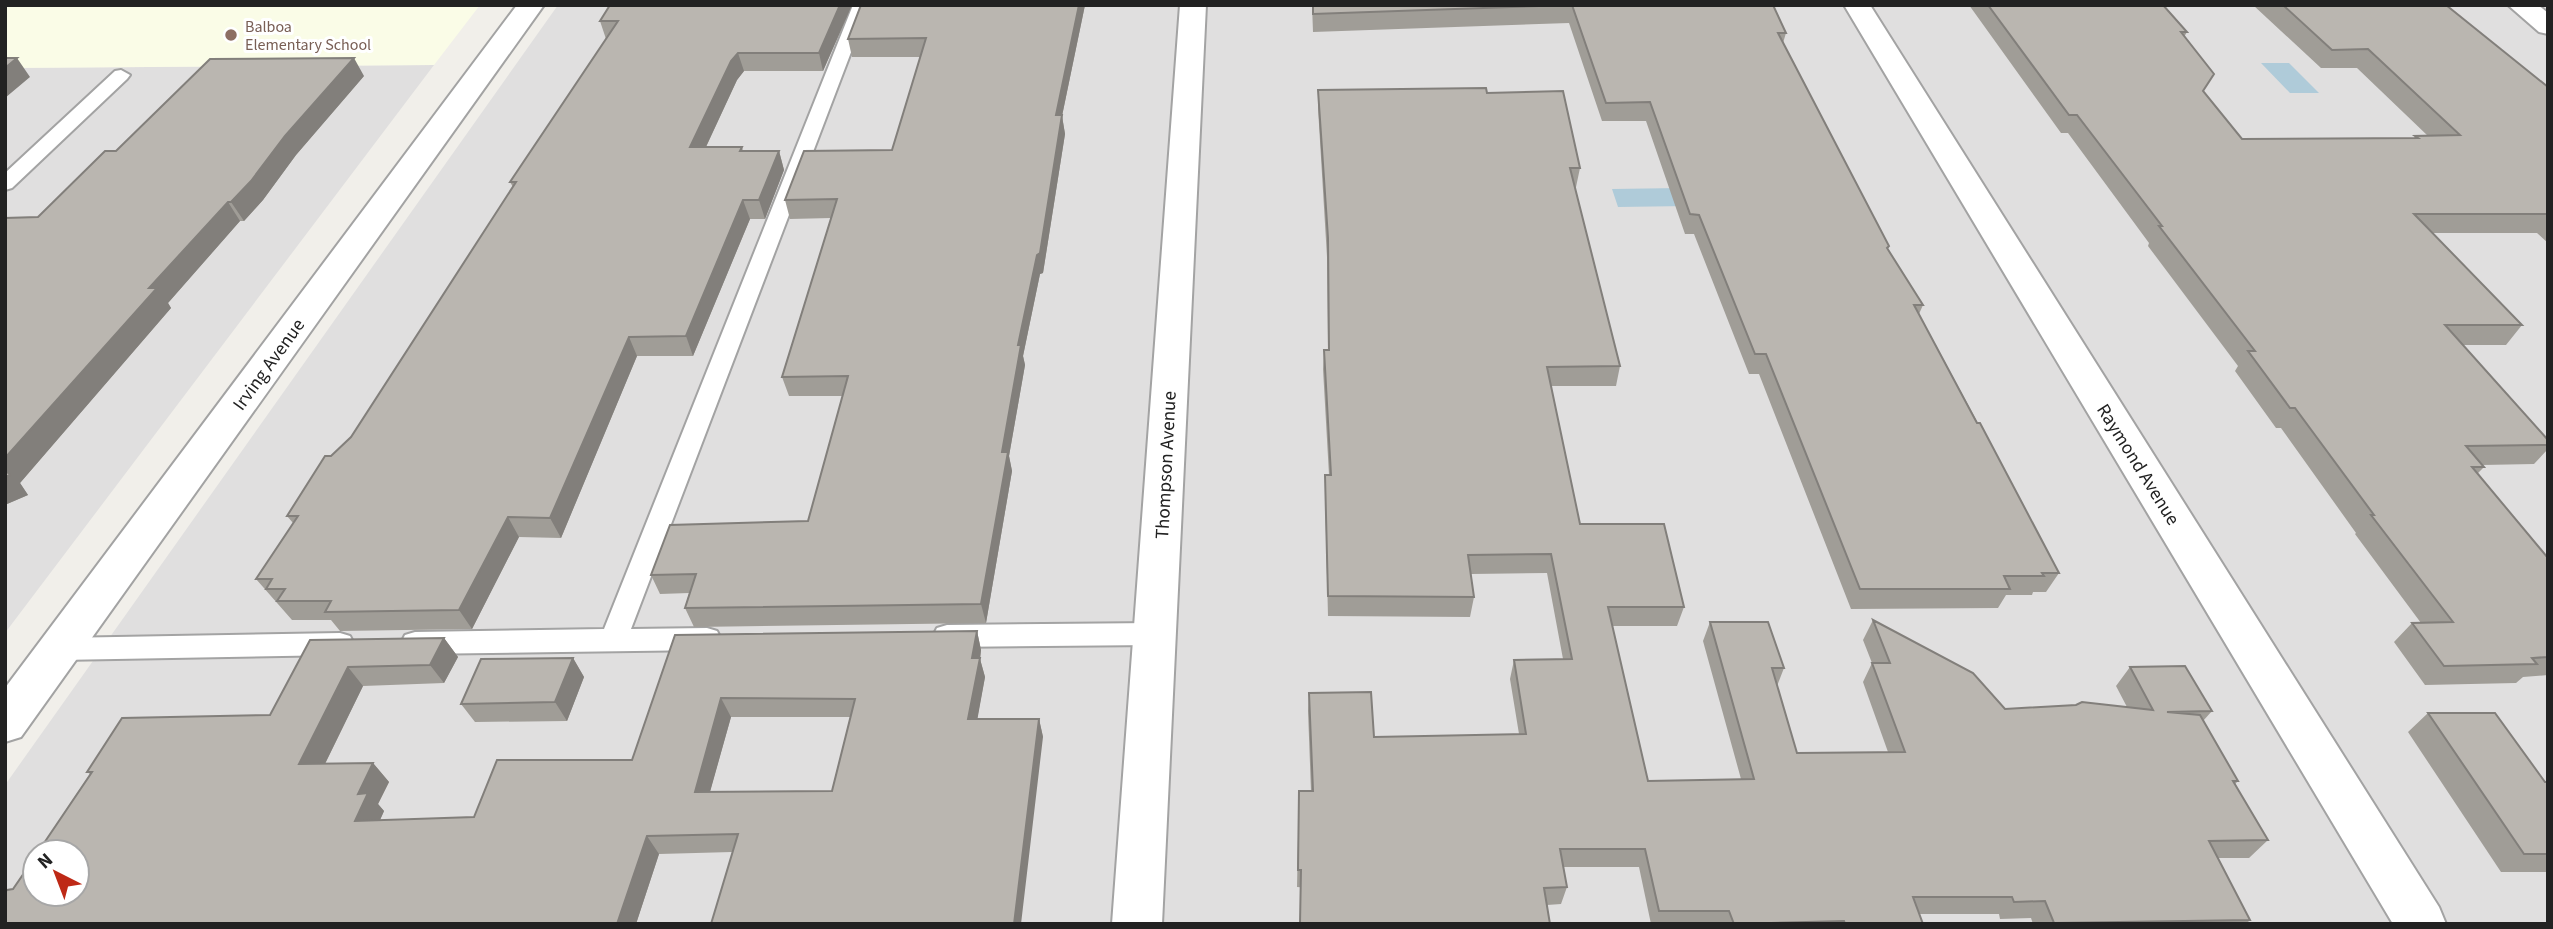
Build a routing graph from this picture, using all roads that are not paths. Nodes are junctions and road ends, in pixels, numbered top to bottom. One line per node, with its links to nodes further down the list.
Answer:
1 (531, 5): 15 (street, Irving Avenue)
2 (861, 5): 12 (lane)
3 (1193, 5): 9 (street, Thompson Avenue)
4 (1857, 5): 18 (street, Raymond Avenue)
5 (2521, 5): 6 (street)
6 (2548, 26)
7 (121, 75): 8 (lane)
8 (5, 184)
9 (1155, 634): 10 (lane); 17 (street, Thompson Avenue)
10 (920, 637)
11 (739, 639): 12 (lane)
12 (613, 640): 13 (lane)
13 (390, 643)
14 (362, 644): 15 (lane)
15 (60, 649): 16 (street, Irving Avenue)
16 (5, 723)
17 (1137, 924)
18 (2421, 924)

